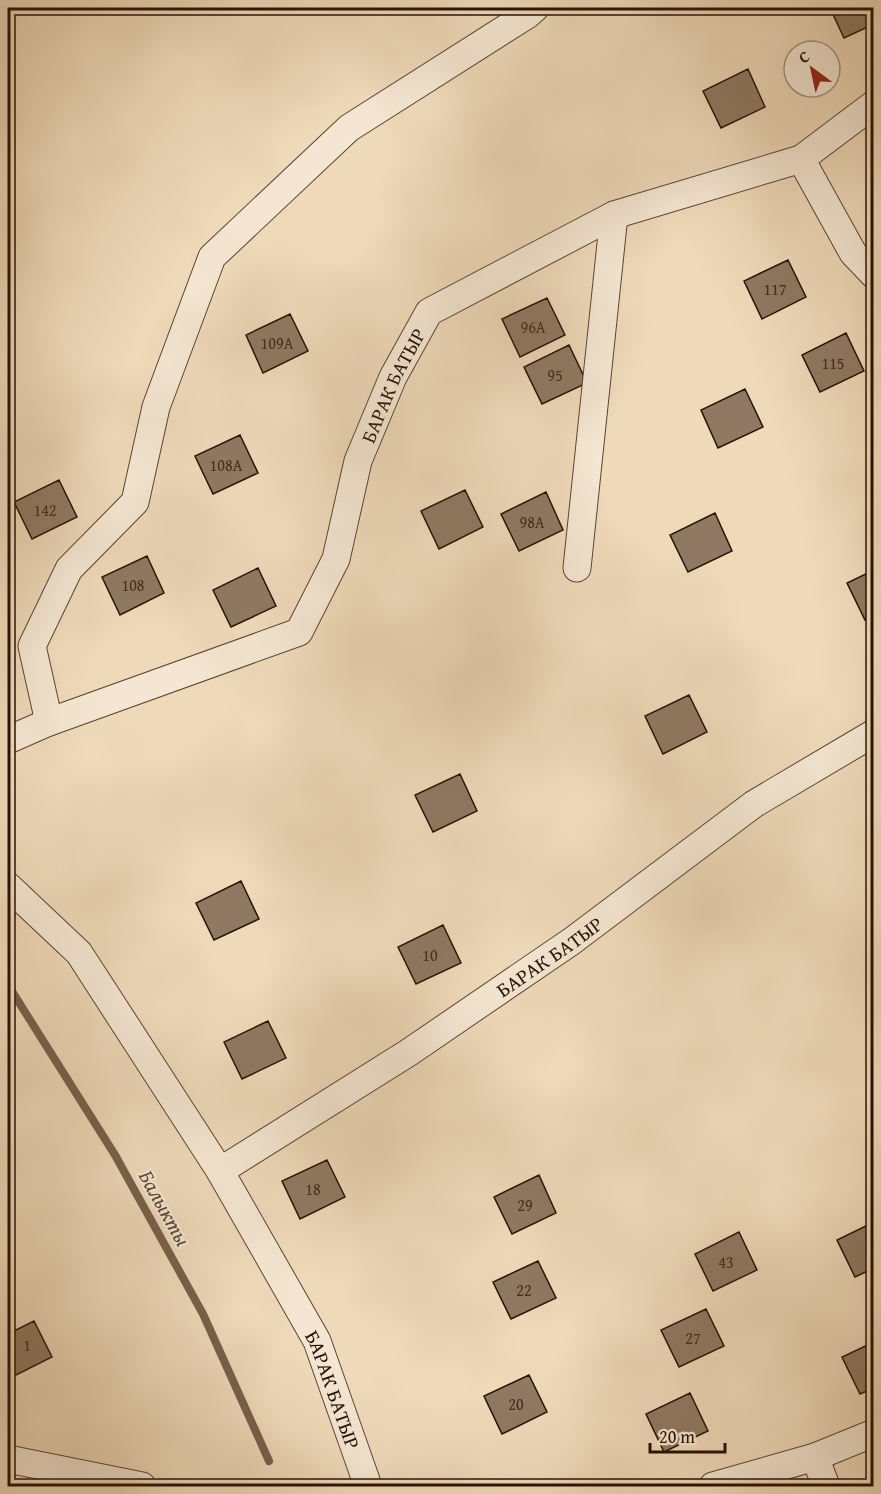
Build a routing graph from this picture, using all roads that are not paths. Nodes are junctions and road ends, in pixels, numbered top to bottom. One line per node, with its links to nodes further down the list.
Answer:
1 (535, 8): 7 (street)
2 (873, 104): 3 (street, БАРАК БАТЫР)
3 (801, 159): 4 (street, БАРАК БАТЫР); 5 (street)
4 (614, 214): 6 (street); 7 (street, БАРАК БАТЫР)
5 (873, 274)
6 (577, 568)
7 (49, 722): 9 (street, БАРАК БАТЫР)
8 (873, 733): 11 (street, БАРАК БАТЫР)
9 (8, 740)
10 (8, 886): 11 (street, БАРАК БАТЫР)
11 (220, 1171): 16 (street, БАРАК БАТЫР)
12 (873, 1432): 13 (street)
13 (815, 1457): 17 (street); 18 (street)
14 (8, 1459): 15 (street)
15 (142, 1486)
16 (368, 1486)
17 (713, 1486)
18 (826, 1486)

